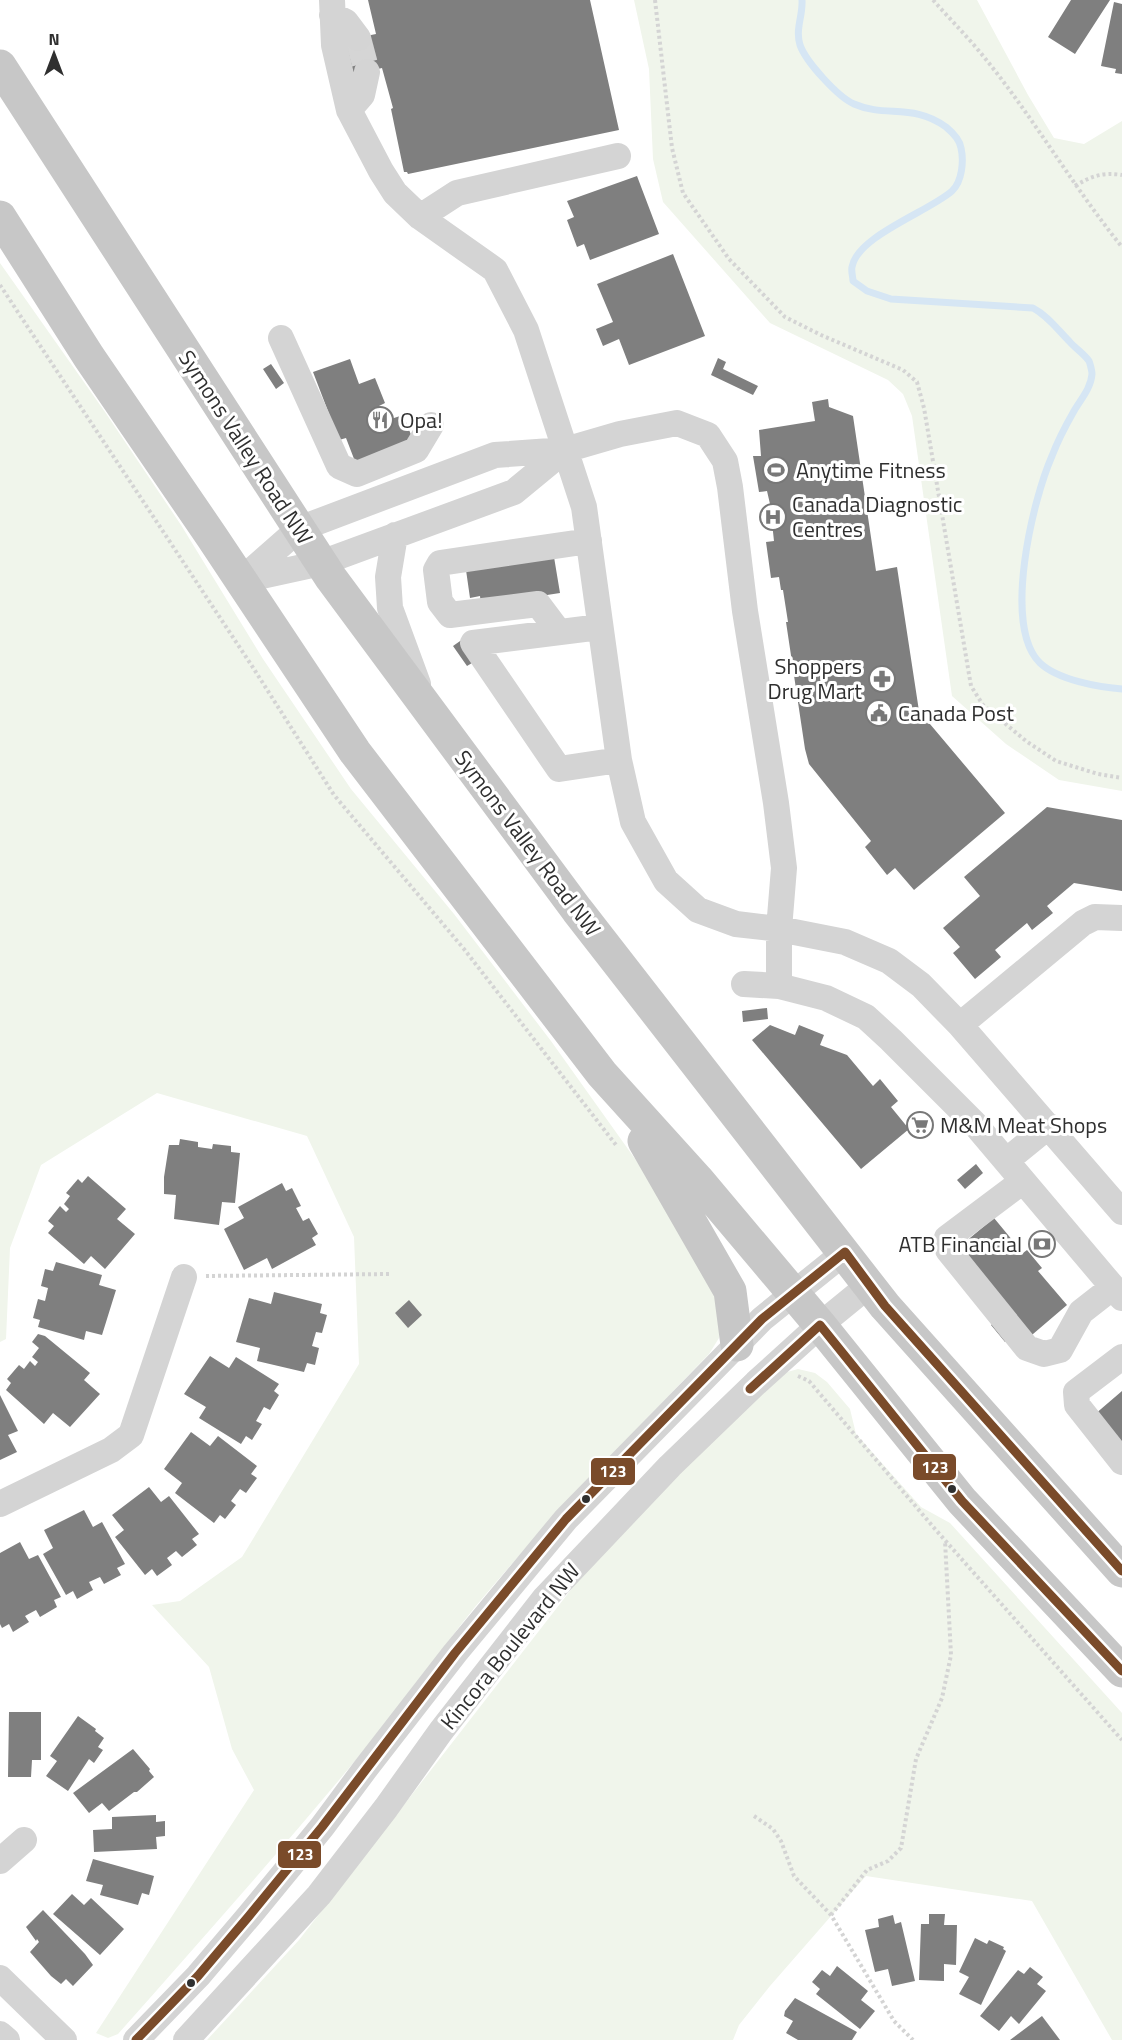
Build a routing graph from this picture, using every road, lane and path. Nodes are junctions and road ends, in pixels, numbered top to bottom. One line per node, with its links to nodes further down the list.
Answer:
1 (656, 0): 28 (path)
2 (933, 0): 10 (path)
3 (332, 8): 4 (street); 7 (street)
4 (358, 38)
5 (0, 66): 17 (main road, Symons Valley Road NW)
6 (367, 72): 7 (street)
7 (349, 110): 12 (street)
8 (618, 156): 12 (street)
9 (1122, 175): 10 (path)
10 (1075, 186): 13 (path)
11 (0, 217): 21 (main road)
12 (420, 217): 16 (street)
13 (1122, 247)
14 (281, 338): 15 (street)
15 (431, 425)
16 (565, 450): 17 (street); 18 (street); 19 (street); 30 (street)
17 (300, 529): 20 (main road, Symons Valley Road NW); 21 (street)
18 (395, 535): 20 (street); 26 (street)
19 (590, 541): 22 (street); 23 (street)
20 (321, 563): 21 (street); 26 (main road, Symons Valley Road NW)
21 (241, 580): 34 (main road)
22 (450, 615): 24 (street); 25 (street)
23 (600, 627): 24 (street); 27 (street)
24 (559, 632): 25 (street)
25 (473, 643): 27 (street)
26 (428, 709): 39 (main road, Symons Valley Road NW)
27 (619, 760): 30 (street)
28 (1122, 778)
29 (1122, 918): 33 (street)
30 (779, 929): 32 (street); 33 (street)
31 (744, 984): 32 (street)
32 (779, 986): 36 (street)
33 (960, 1025): 35 (street)
34 (602, 1074): 44 (main road); 46 (main road)
35 (1049, 1126): 36 (street); 38 (street)
36 (1006, 1161): 37 (street)
37 (1023, 1181): 43 (street); 43 (street)
38 (1122, 1212)
39 (845, 1252): 42 (main road, Symons Valley Road NW); 44 (street, Kincora Boulevard NW)
40 (389, 1274): 41 (path)
41 (184, 1277): 50 (street)
42 (869, 1285): 45 (street, Kincora Boulevard NW); 52 (main road, Symons Valley Road NW)
43 (1117, 1292)
44 (793, 1293): 45 (main road); 46 (street, Kincora Boulevard NW)
45 (820, 1325): 53 (main road); 64 (street, Kincora Boulevard NW)
46 (737, 1345): 63 (street, Kincora Boulevard NW)
47 (1122, 1357): 49 (street)
48 (795, 1375): 51 (path)
49 (1122, 1462)
50 (0, 1504)
51 (945, 1541): 54 (path); 58 (path)
52 (1122, 1571)
53 (1122, 1671)
54 (1122, 1740)
55 (754, 1816): 58 (path)
56 (24, 1840): 57 (street)
57 (0, 1861)
58 (831, 1915): 65 (path)
59 (0, 1978): 62 (street)
60 (0, 2034): 61 (street)
61 (7, 2040)
62 (64, 2040)
63 (136, 2040)
64 (186, 2040)
65 (913, 2040)

